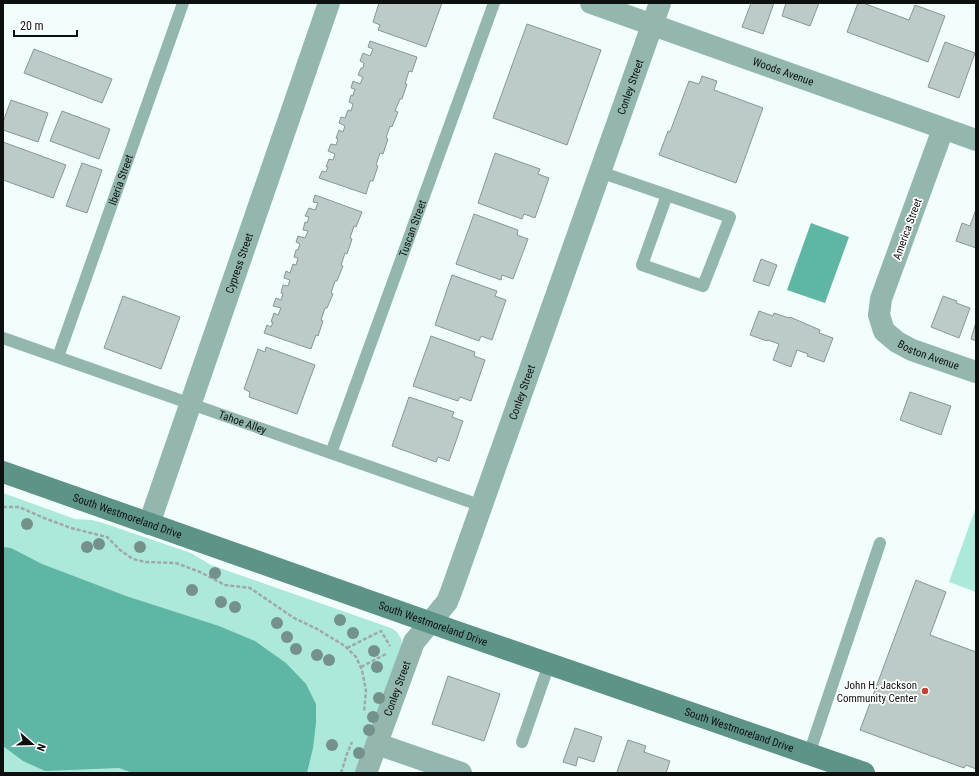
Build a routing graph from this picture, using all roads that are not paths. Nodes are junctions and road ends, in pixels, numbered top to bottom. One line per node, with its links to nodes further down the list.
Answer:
1 (183, 3): 13 (lane, Iberia Street)
2 (329, 3): 15 (street, Cypress Street)
3 (494, 3): 16 (lane, Tuscan Street)
4 (591, 3): 6 (street, Woods Avenue)
5 (660, 3): 6 (street, Conley Street)
6 (653, 24): 7 (street, Woods Avenue); 9 (street, Conley Street)
7 (943, 129): 8 (street, Woods Avenue); 11 (street, America Street)
8 (976, 140)
9 (600, 172): 10 (lane); 18 (street, Conley Street)
10 (667, 195): 10 (lane)
11 (884, 331): 14 (street, Boston Avenue)
12 (3, 338): 13 (lane, Tahoe Alley)
13 (58, 357): 15 (lane, Tahoe Alley)
14 (976, 372)
15 (190, 404): 16 (lane, Tahoe Alley); 19 (street, Cypress Street)
16 (331, 453): 18 (lane, Tahoe Alley)
17 (3, 472): 19 (street, South Westmoreland Drive)
18 (482, 506): 21 (street, Conley Street)
19 (149, 524): 21 (street, South Westmoreland Drive)
20 (880, 542): 25 (lane)
21 (430, 623): 22 (street, South Westmoreland Drive); 24 (street, Conley Street)
22 (549, 664): 23 (lane); 25 (street, South Westmoreland Drive)
23 (522, 742)
24 (376, 744): 26 (street, Conley Street); 27 (street)
25 (809, 754): 28 (street, South Westmoreland Drive)
26 (366, 773)
27 (461, 773)
28 (864, 773)

